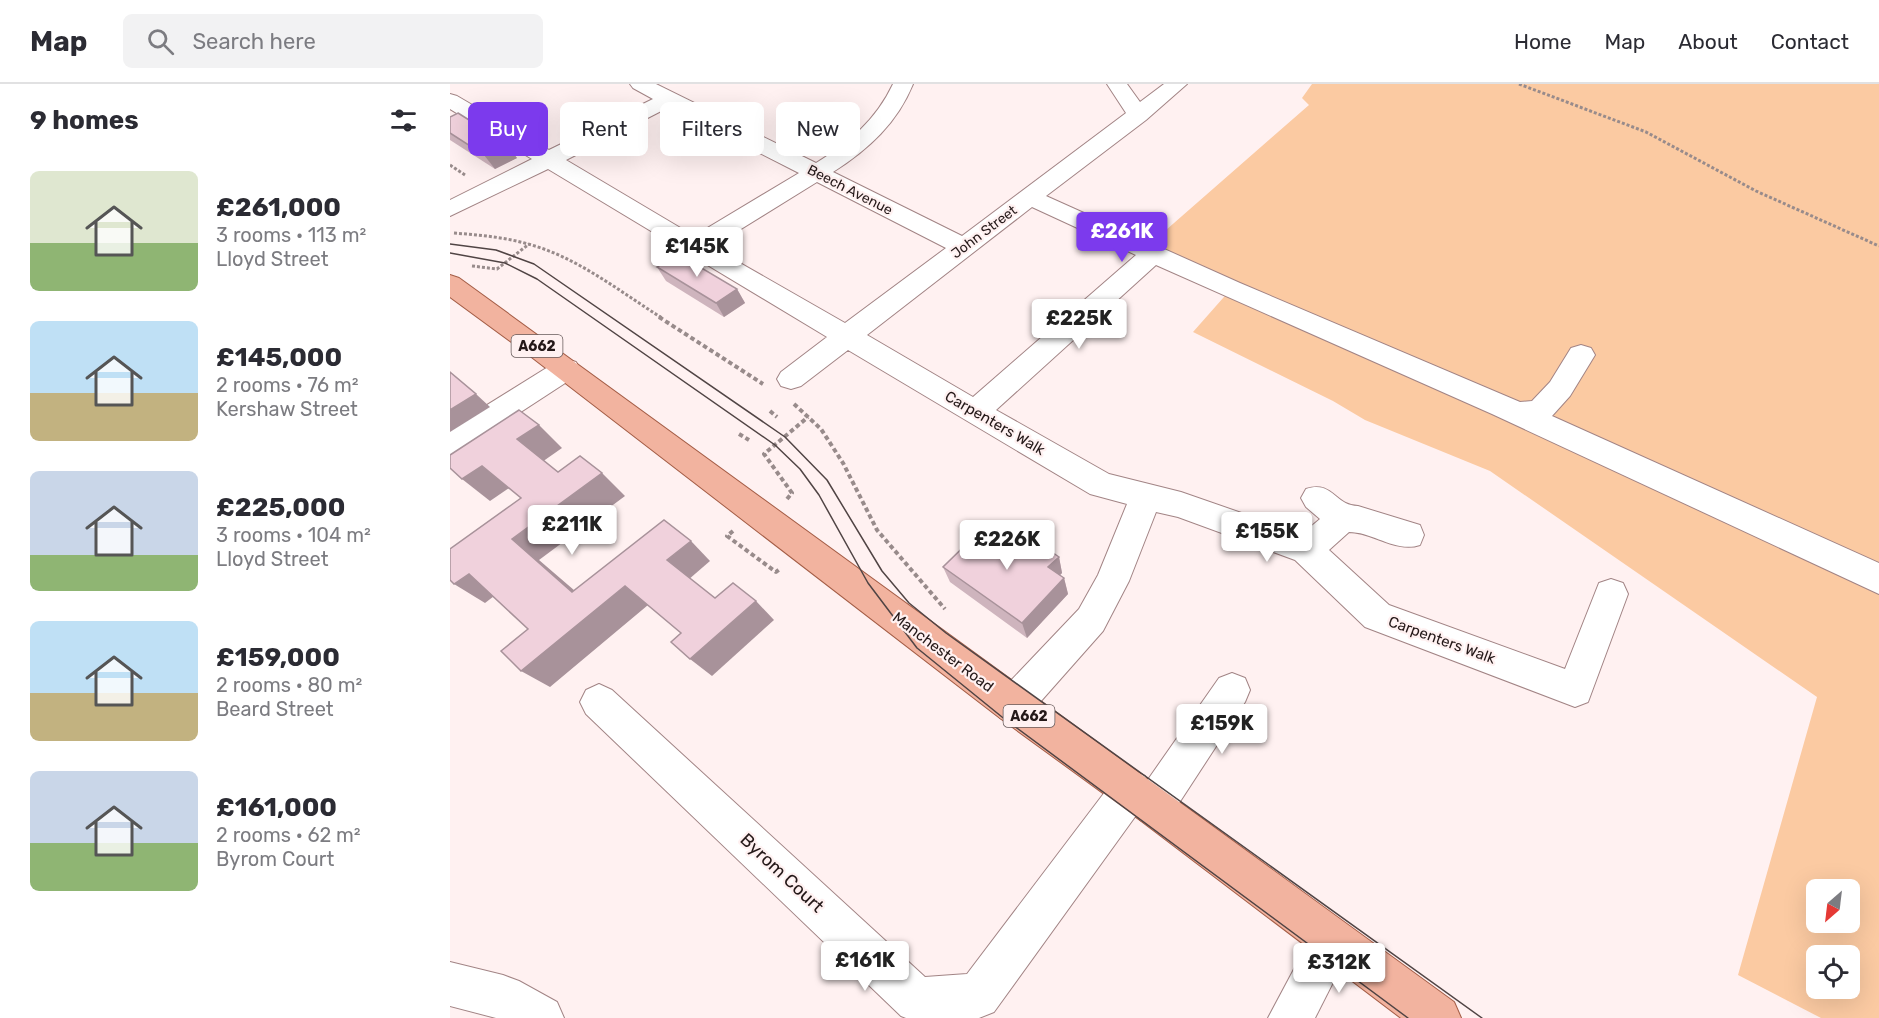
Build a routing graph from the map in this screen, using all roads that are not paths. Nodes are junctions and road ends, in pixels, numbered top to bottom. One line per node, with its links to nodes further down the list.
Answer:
1 (640, 84): 5 (street, Beech Avenue)
2 (903, 84): 9 (street)
3 (1117, 84): 7 (street)
4 (1177, 84): 7 (street, John Street)
5 (669, 99): 8 (street); 9 (street, Beech Avenue)
6 (450, 100): 8 (street, Carpenters Walk)
7 (1138, 115): 10 (street, John Street)
8 (549, 159): 11 (street); 12 (street, Carpenters Walk)
9 (816, 173): 12 (street); 13 (street, Beech Avenue)
10 (1030, 197): 13 (street, John Street); 14 (street)
11 (450, 209)
12 (694, 247): 16 (street, Carpenters Walk)
13 (964, 247): 16 (street, John Street)
14 (1153, 254): 20 (street); 21 (street)
15 (458, 276): 18 (main road, Manchester Road / A662)
16 (846, 336): 19 (street, John Street); 20 (street, Carpenters Walk)
17 (1581, 355): 21 (street)
18 (566, 369): 22 (street); 32 (main road, Manchester Road / A662)
19 (783, 389)
20 (975, 412): 23 (street, Carpenters Walk)
21 (1517, 412): 28 (street)
22 (450, 443)
23 (1146, 497): 27 (street, Carpenters Walk); 32 (street)
24 (1317, 498): 25 (street)
25 (1342, 519): 26 (street); 27 (street)
26 (1407, 536)
27 (1307, 550): 29 (street, Carpenters Walk)
28 (1879, 579)
29 (1611, 594)
30 (1232, 690): 33 (street, Byrom Court)
31 (599, 702): 33 (street, Byrom Court)
32 (1013, 705): 33 (main road, Manchester Road / A662)
33 (1142, 798): 34 (main road, Manchester Road / A662)
34 (1332, 941): 37 (street); 38 (main road, Manchester Road / A662)
35 (450, 984): 36 (street)
36 (541, 1018)
37 (1291, 1018)
38 (1438, 1018)

